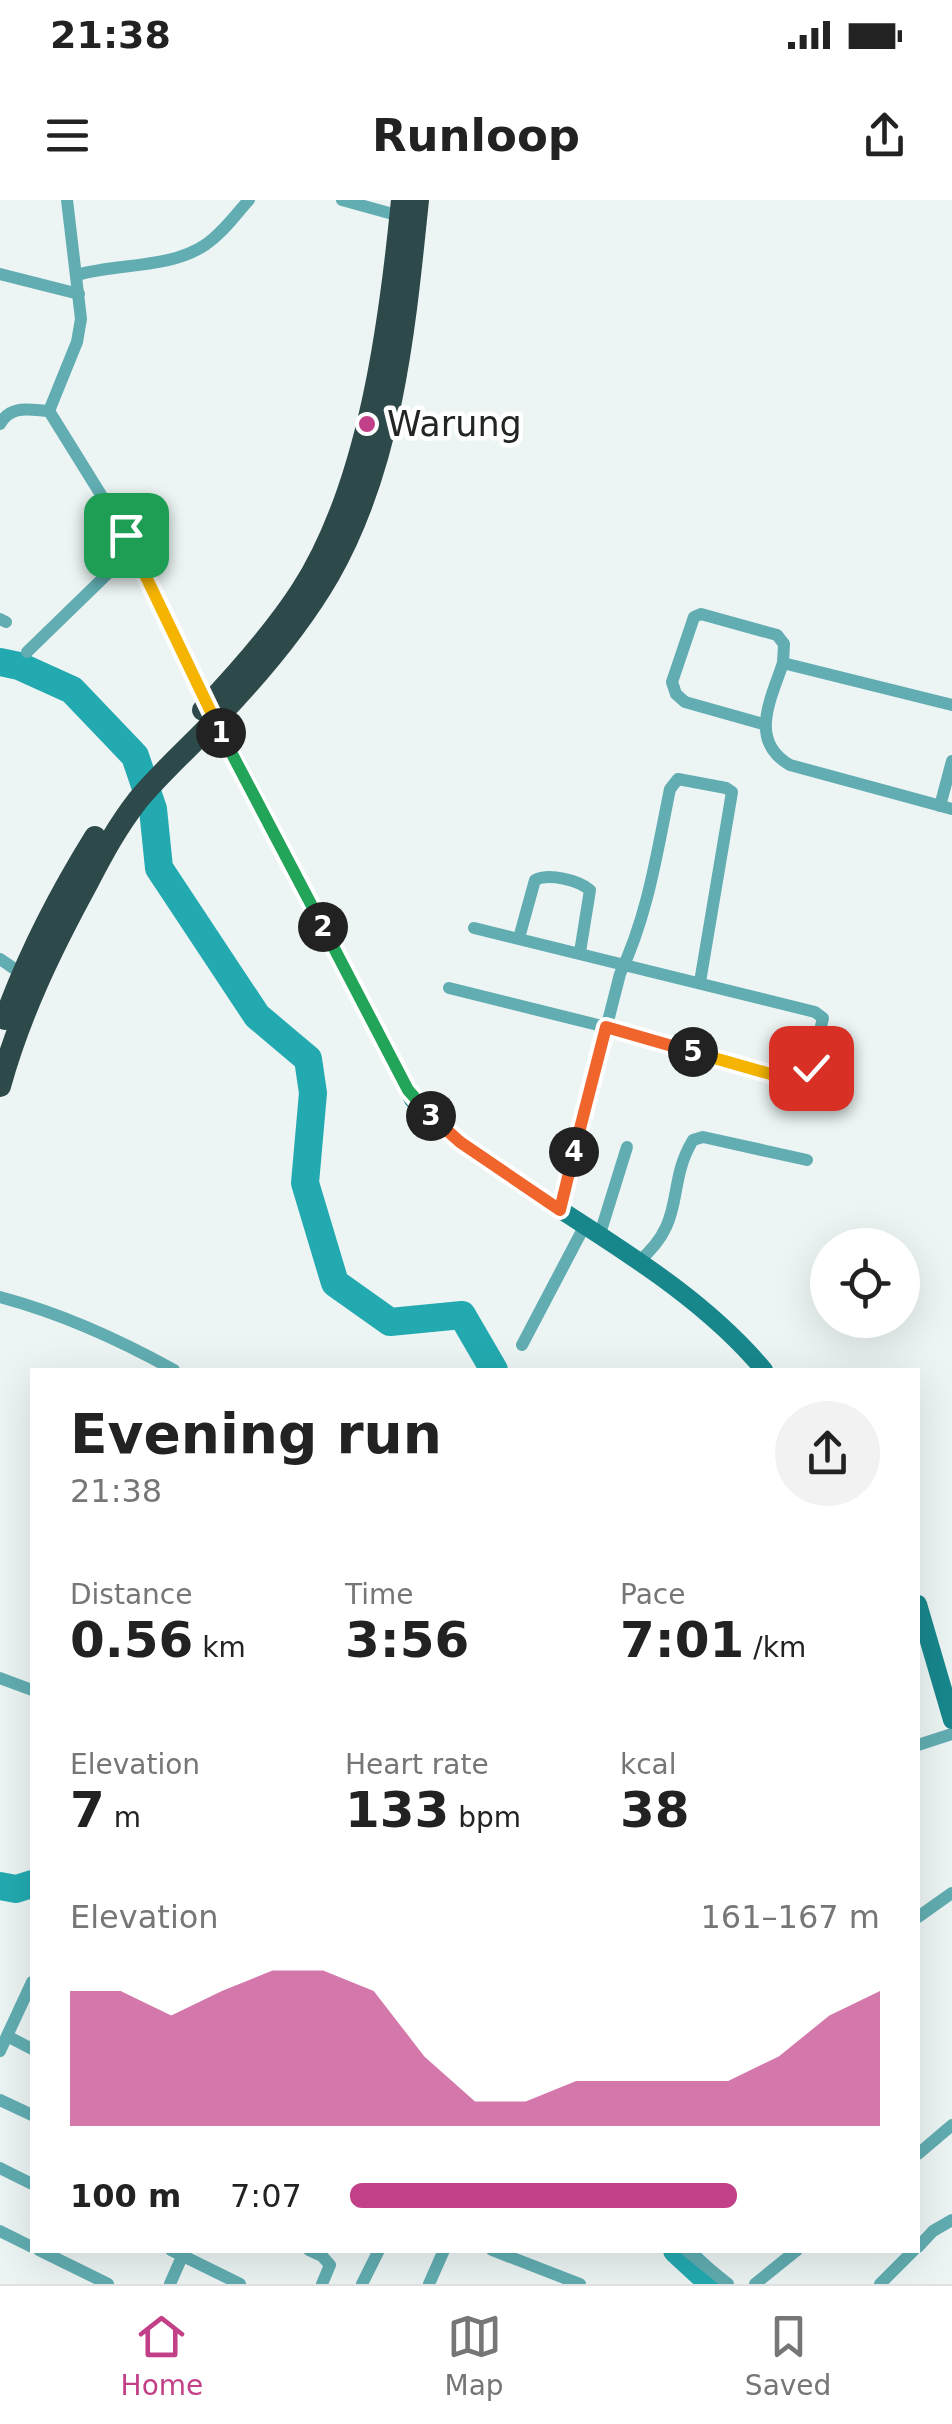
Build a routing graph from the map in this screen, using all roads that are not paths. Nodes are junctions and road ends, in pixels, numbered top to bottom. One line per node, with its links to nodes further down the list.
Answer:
1 (67, 200): 7 (street)
2 (250, 200): 7 (street)
3 (342, 200): 5 (street)
4 (418, 200): 15 (highway)
5 (401, 208): 15 (highway)
6 (0, 274): 8 (street)
7 (77, 276): 8 (street)
8 (80, 294): 9 (street)
9 (49, 412): 10 (street); 11 (street)
10 (0, 424)
11 (134, 549): 12 (street); 15 (street)
12 (27, 652)
13 (783, 663): 14 (street); 16 (street); 16 (street)
14 (952, 705)
15 (211, 713): 18 (highway); 33 (street)
16 (763, 724): 19 (street)
17 (952, 761): 19 (street)
18 (133, 797): 25 (highway); 30 (highway)
19 (946, 807)
20 (474, 928): 21 (street)
21 (520, 938): 22 (street); 22 (street)
22 (580, 952): 24 (street)
23 (0, 958): 25 (street)
24 (625, 963): 26 (street); 26 (street); 28 (street)
25 (22, 974): 29 (highway)
26 (700, 982): 28 (street)
27 (449, 988): 28 (street)
28 (606, 1027): 33 (street)
29 (0, 1033)
30 (0, 1086)
31 (627, 1147): 34 (street)
32 (807, 1160): 35 (street)
33 (560, 1210): 34 (street)
34 (592, 1232): 35 (street); 37 (street)
35 (638, 1262): 39 (street)
36 (0, 1296): 38 (street)
37 (522, 1345)
38 (170, 1368)
39 (762, 1368)
40 (920, 1611): 43 (street)
41 (0, 1678): 42 (street)
42 (30, 1689)
43 (952, 1720)
44 (952, 1734): 45 (street)
45 (920, 1744)
46 (952, 1893): 47 (street)
47 (920, 1916)
48 (30, 1986): 49 (street)
49 (7, 2036): 50 (street); 51 (street)
50 (30, 2047)
51 (0, 2051)
52 (0, 2100): 53 (street)
53 (30, 2115)
54 (952, 2126): 55 (street)
55 (920, 2152)
56 (0, 2168): 57 (street)
57 (30, 2183)
58 (952, 2220): 60 (street)
59 (0, 2232): 61 (street)
60 (920, 2244)
61 (30, 2245)
62 (180, 2253): 74 (street)
63 (182, 2253): 75 (street)
64 (314, 2253): 72 (street)
65 (378, 2253): 77 (street)
66 (443, 2253): 78 (street)
67 (690, 2253): 80 (street)
68 (793, 2253): 81 (street)
69 (911, 2253): 82 (street)
70 (524, 2256): 79 (street)
71 (70, 2257): 73 (street)
72 (324, 2280): 76 (street)
73 (108, 2284)
74 (170, 2284)
75 (240, 2284)
76 (342, 2284)
77 (362, 2284)
78 (429, 2284)
79 (580, 2284)
80 (728, 2284)
81 (755, 2284)
82 (880, 2284)

